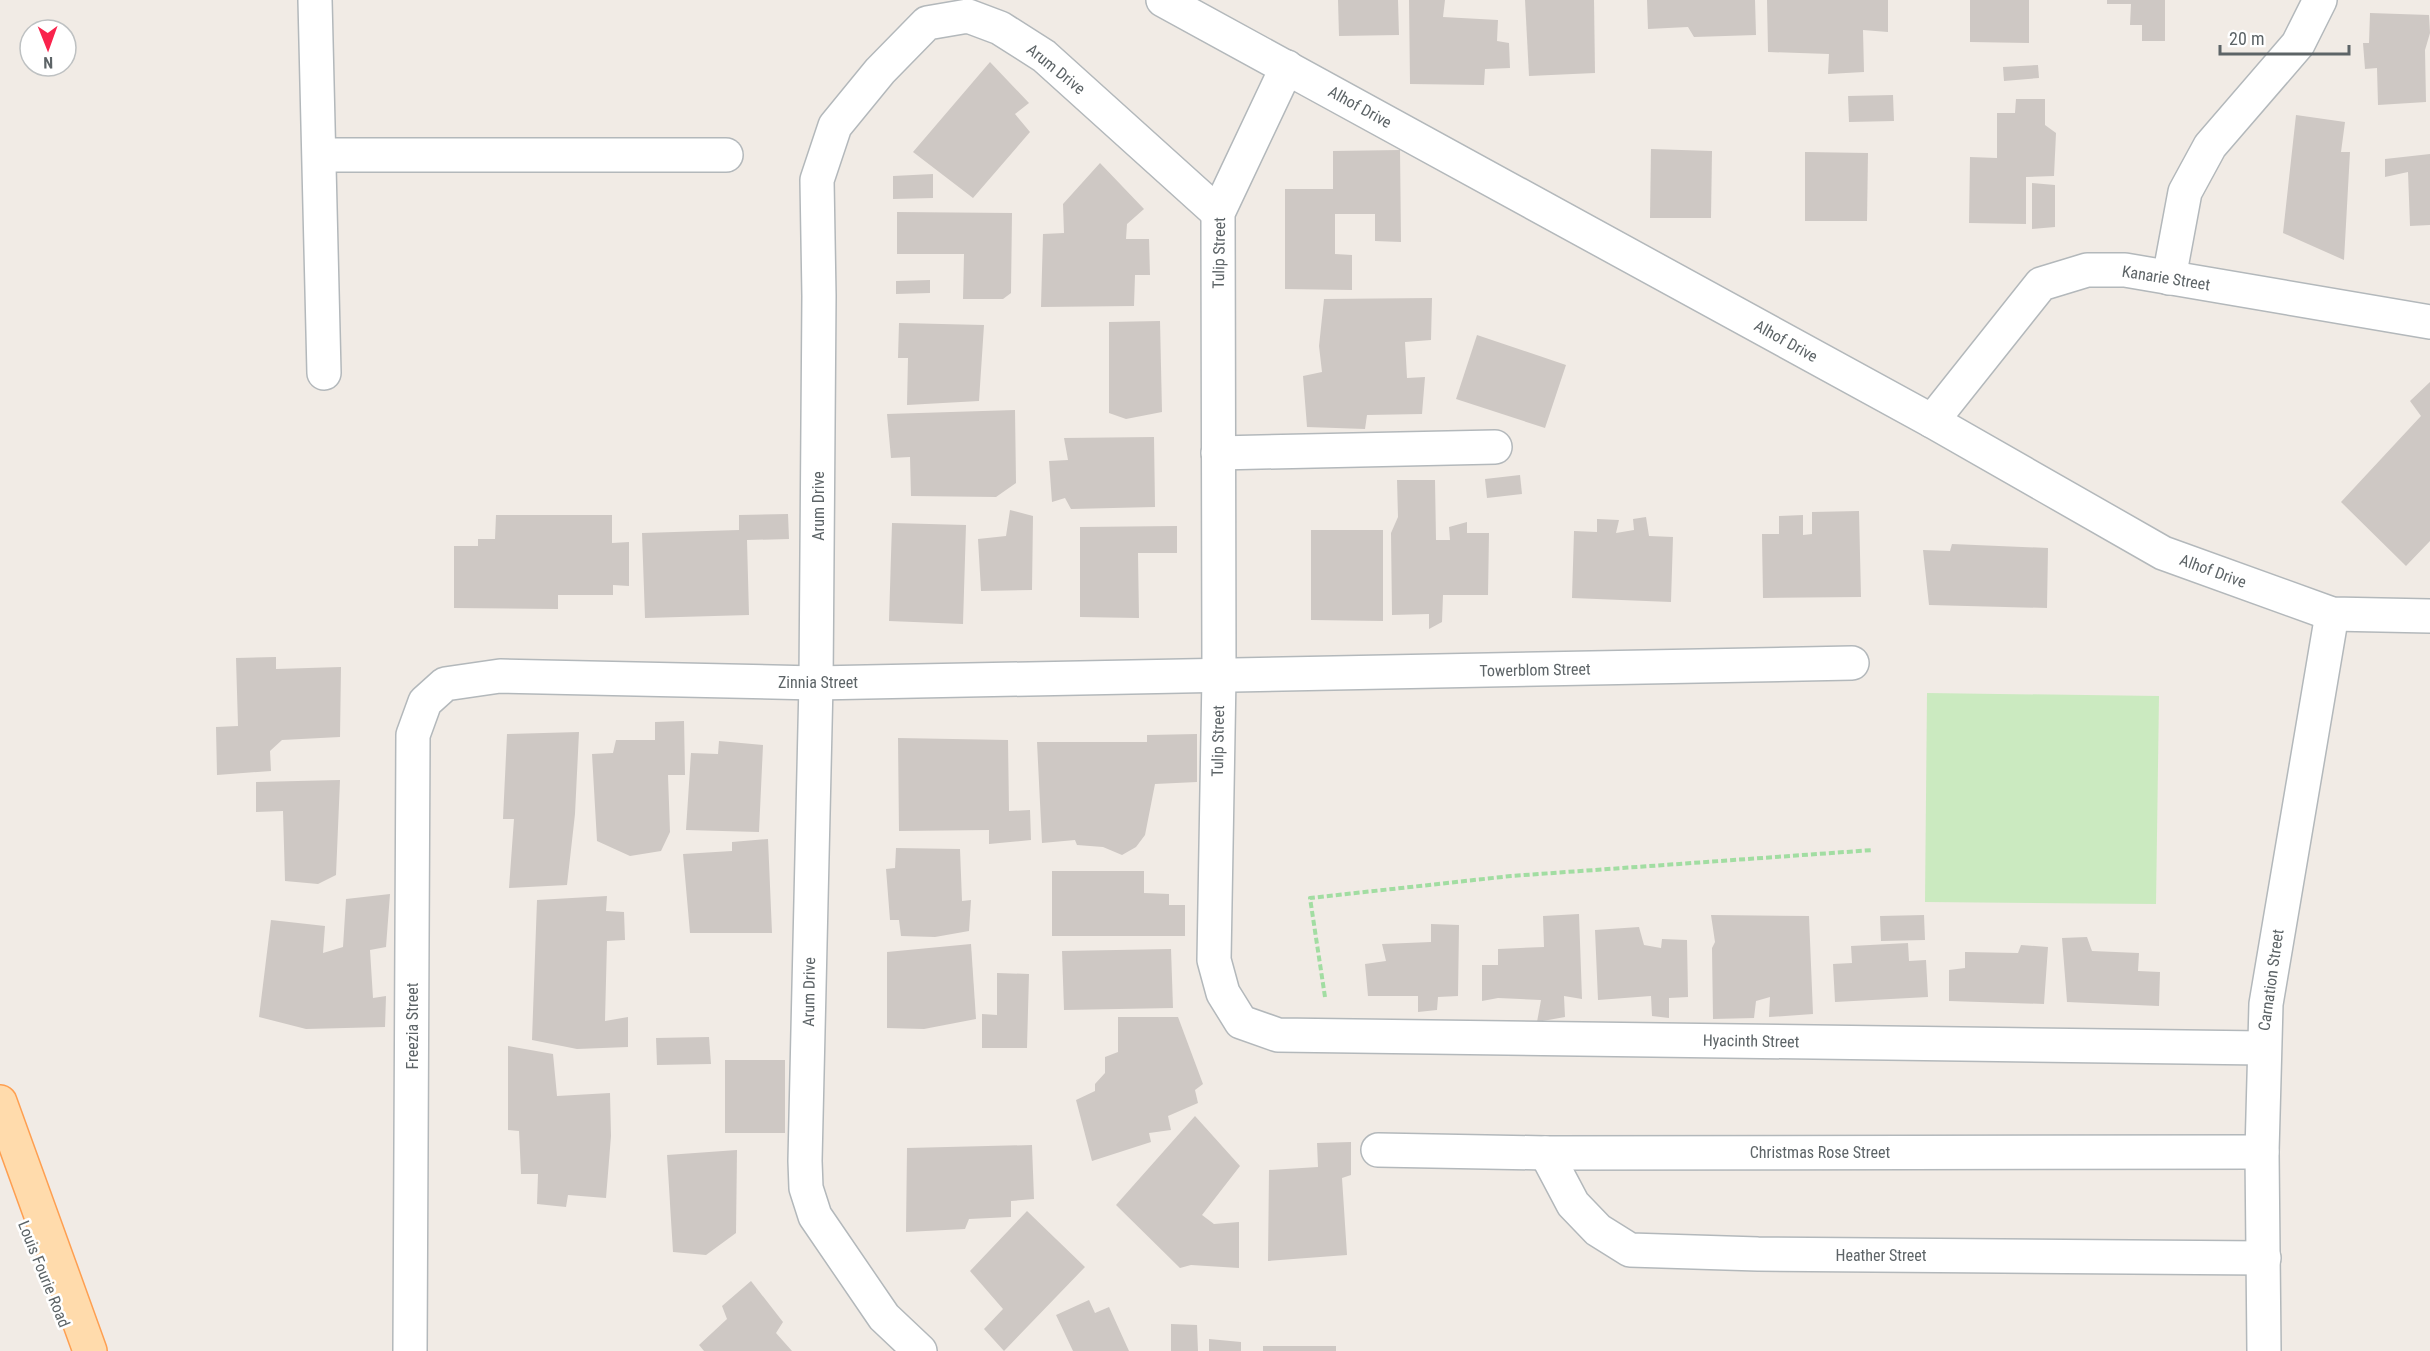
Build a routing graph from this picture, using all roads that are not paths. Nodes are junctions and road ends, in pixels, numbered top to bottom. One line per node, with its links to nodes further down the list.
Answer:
1 (315, 0): 5 (street)
2 (1163, 0): 4 (street, Alhof Drive)
3 (2320, 0): 8 (street)
4 (1287, 67): 7 (street, Tulip Street); 11 (street, Alhof Drive)
5 (321, 155): 6 (street); 10 (street)
6 (726, 155)
7 (1218, 213): 13 (street, Tulip Street); 18 (street, Arum Drive)
8 (2169, 278): 9 (street, Kanarie Street); 11 (street, Kanarie Street)
9 (2430, 322)
10 (324, 373)
11 (1932, 421): 14 (street, Alhof Drive)
12 (1495, 447): 13 (street)
13 (1218, 453): 17 (street, Tulip Street)
14 (2332, 614): 15 (street, Alhof Drive); 21 (street, Carnation Street)
15 (2430, 616)
16 (1852, 663): 17 (street, Towerblom Street)
17 (1219, 676): 18 (street, Zinnia Street); 20 (street, Tulip Street)
18 (816, 683): 19 (street, Zinnia Street); 31 (street, Arum Drive)
19 (425, 702): 30 (street, Freezia Street)
20 (1241, 1022): 21 (street, Hyacinth Street)
21 (2263, 1048): 24 (street, Carnation Street)
22 (0, 1102): 29 (main road)
23 (1378, 1150): 25 (street, Christmas Rose Street)
24 (2262, 1152): 25 (street, Christmas Rose Street); 27 (street, Carnation Street)
25 (1546, 1153): 27 (street, Heather Street)
26 (0, 1164): 28 (main road, Louis Fourie Road)
27 (2264, 1258): 32 (street, Carnation Street)
28 (75, 1351)
29 (90, 1351)
30 (410, 1351)
31 (920, 1351)
32 (2264, 1351)

